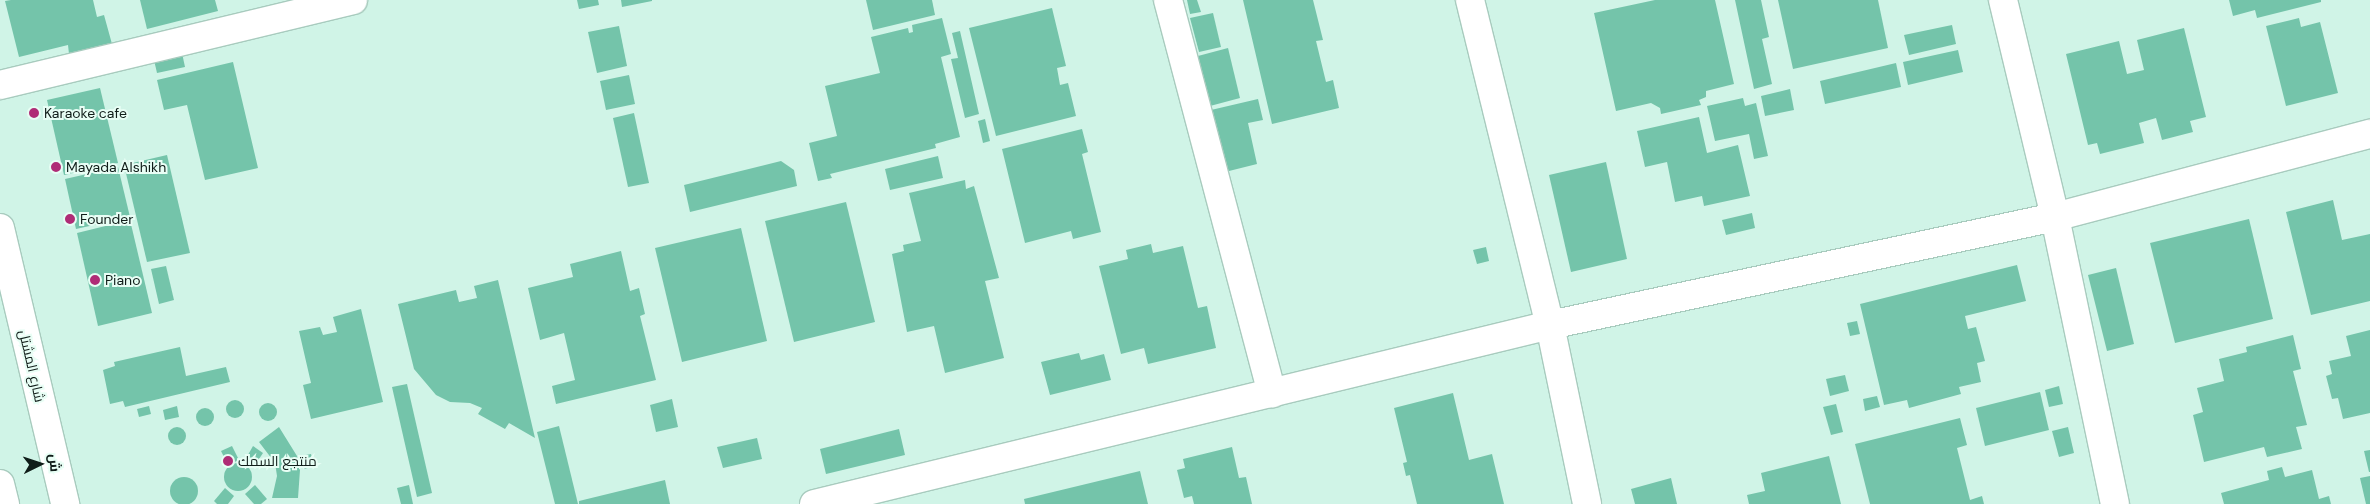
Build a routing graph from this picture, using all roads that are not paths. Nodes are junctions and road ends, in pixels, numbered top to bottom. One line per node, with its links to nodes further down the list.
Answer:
1 (353, 0): 5 (street)
2 (1168, 0): 10 (street)
3 (1470, 0): 9 (street)
4 (2003, 0): 7 (street)
5 (0, 85)
6 (2370, 134): 7 (street)
7 (2055, 217): 9 (street); 16 (street)
8 (0, 228): 13 (street, شارع المشتل)
9 (1550, 325): 10 (street); 15 (street)
10 (1272, 393): 14 (street)
11 (0, 484): 12 (street)
12 (5, 504)
13 (65, 504)
14 (814, 504)
15 (1587, 504)
16 (2115, 504)

